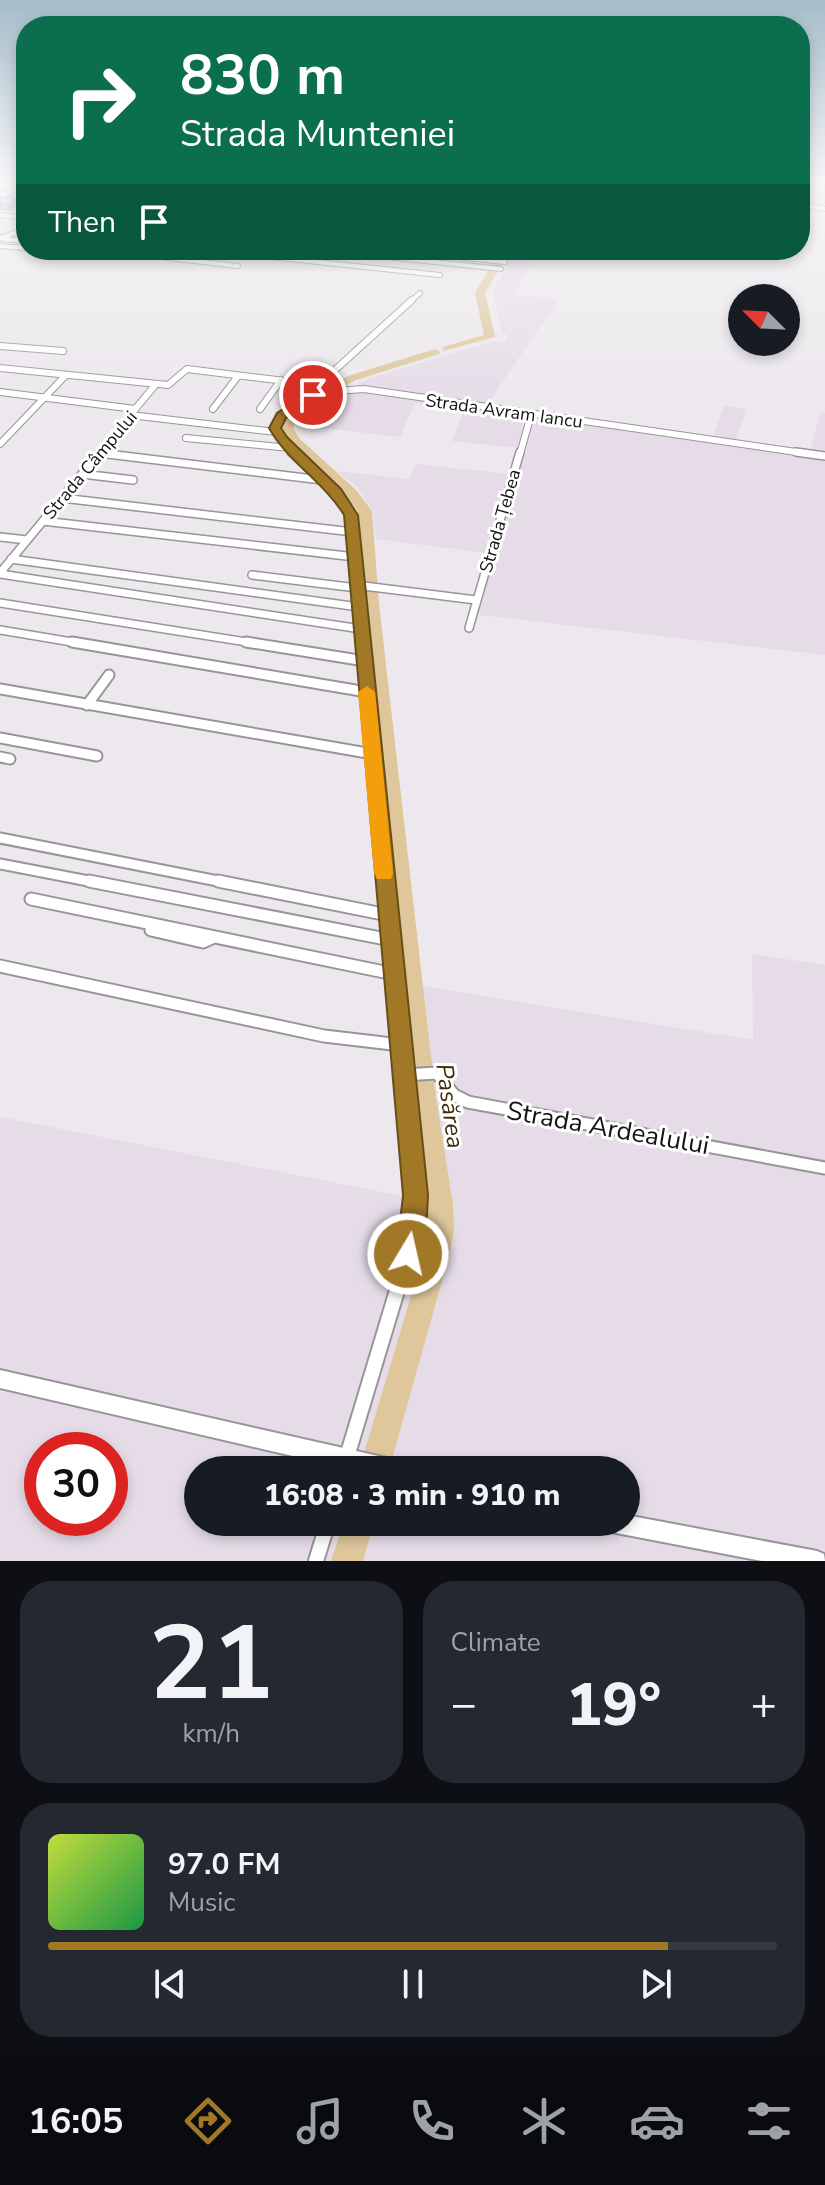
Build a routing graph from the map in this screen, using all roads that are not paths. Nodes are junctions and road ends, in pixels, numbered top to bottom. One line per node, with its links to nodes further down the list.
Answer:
1 (186, 260): 6 (street)
2 (300, 260): 8 (street)
3 (416, 260): 7 (street)
4 (485, 260): 5 (street)
5 (505, 262)
6 (238, 266)
7 (501, 269)
8 (440, 275)
9 (420, 293): 18 (street)
10 (0, 346): 11 (street)
11 (63, 351)
12 (0, 368): 14 (street)
13 (185, 369): 15 (street, Strada Avram Iancu); 17 (street, Strada Câmpului)
14 (66, 375): 17 (street); 20 (street)
15 (238, 376): 16 (street, Strada Avram Iancu); 21 (street)
16 (281, 380): 18 (street, Strada Avram Iancu); 22 (street)
17 (156, 384): 23 (street, Strada Câmpului)
18 (318, 391): 24 (street, Strada Avram Iancu); 25 (street)
19 (0, 392): 20 (street)
20 (44, 398): 23 (street); 27 (street)
21 (213, 409)
22 (260, 409)
23 (133, 412): 25 (street); 29 (street, Strada Câmpului)
24 (531, 415): 30 (street, Strada Avram Iancu); 44 (street, Strada Țebea)
25 (276, 432): 28 (street)
26 (186, 438): 28 (street)
27 (0, 444)
28 (291, 448): 33 (street)
29 (99, 453): 31 (street, Strada Câmpului); 33 (street)
30 (825, 456)
31 (82, 474): 32 (street); 34 (street, Strada Câmpului)
32 (133, 480)
33 (323, 480): 36 (street)
34 (62, 498): 35 (street, Strada Câmpului); 36 (street)
35 (43, 521): 38 (street, Strada Câmpului); 39 (street)
36 (353, 532): 39 (street)
37 (0, 537): 38 (street)
38 (27, 540): 40 (street, Strada Câmpului)
39 (355, 557): 43 (street)
40 (11, 559): 41 (street, Strada Câmpului); 46 (street)
41 (0, 573): 48 (street)
42 (252, 575): 43 (street)
43 (363, 587): 44 (street); 46 (street)
44 (476, 600): 47 (street, Strada Țebea)
45 (0, 603): 50 (street)
46 (359, 607): 48 (street)
47 (469, 628)
48 (361, 629): 50 (street)
49 (0, 630): 53 (street)
50 (365, 661): 53 (street)
51 (109, 675): 54 (street)
52 (0, 689): 54 (street)
53 (367, 692): 56 (street)
54 (87, 705): 56 (street)
55 (0, 738): 57 (street)
56 (373, 754): 62 (street)
57 (97, 756)
58 (0, 838): 62 (street)
59 (0, 864): 64 (street)
60 (31, 899): 63 (street)
61 (75, 913): 63 (street)
62 (388, 915): 64 (street)
63 (214, 937): 66 (street)
64 (391, 940): 66 (street)
65 (0, 966): 67 (street)
66 (394, 974): 67 (street)
67 (401, 1045): 68 (street)
68 (407, 1075): 69 (street, Strada Ardealului); 72 (street)
69 (825, 1168)
70 (0, 1379): 71 (main road)
71 (313, 1456)
72 (347, 1456)
73 (640, 1527): 76 (main road)
74 (324, 1536): 75 (street)
75 (316, 1561)
76 (817, 1561)

